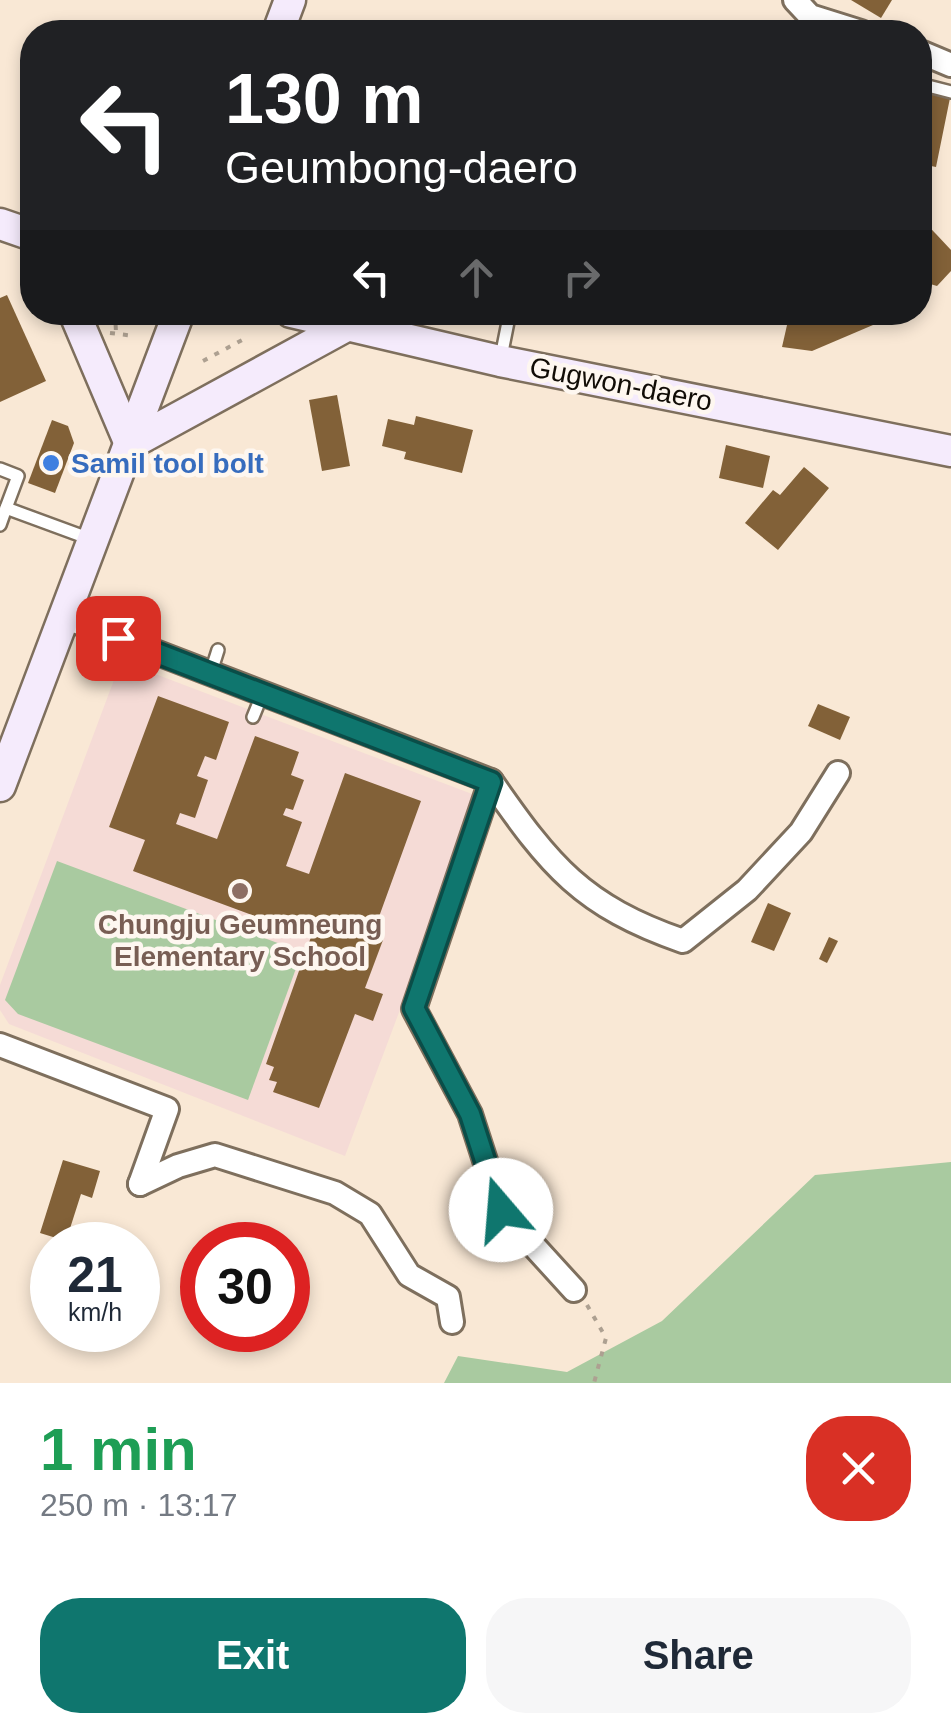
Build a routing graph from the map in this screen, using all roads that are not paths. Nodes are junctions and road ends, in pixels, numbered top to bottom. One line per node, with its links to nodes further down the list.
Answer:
1 (796, 0): 2 (street)
2 (823, 20)
3 (80, 325): 9 (street)
4 (174, 325): 9 (street)
5 (333, 325): 9 (street)
6 (370, 325): 8 (street, Gugwon-daero)
7 (507, 325): 8 (lane)
8 (500, 361): 10 (street, Gugwon-daero)
9 (130, 444): 14 (street)
10 (951, 451)
11 (0, 470): 12 (lane)
12 (6, 508): 13 (lane); 14 (lane)
13 (0, 524)
14 (93, 540): 15 (street)
15 (64, 618): 17 (street); 20 (street)
16 (218, 650): 17 (lane)
17 (210, 675): 19 (street)
18 (838, 772): 19 (street)
19 (491, 782): 22 (street)
20 (0, 786)
21 (0, 1046): 23 (street)
22 (574, 1290)
23 (452, 1322)

